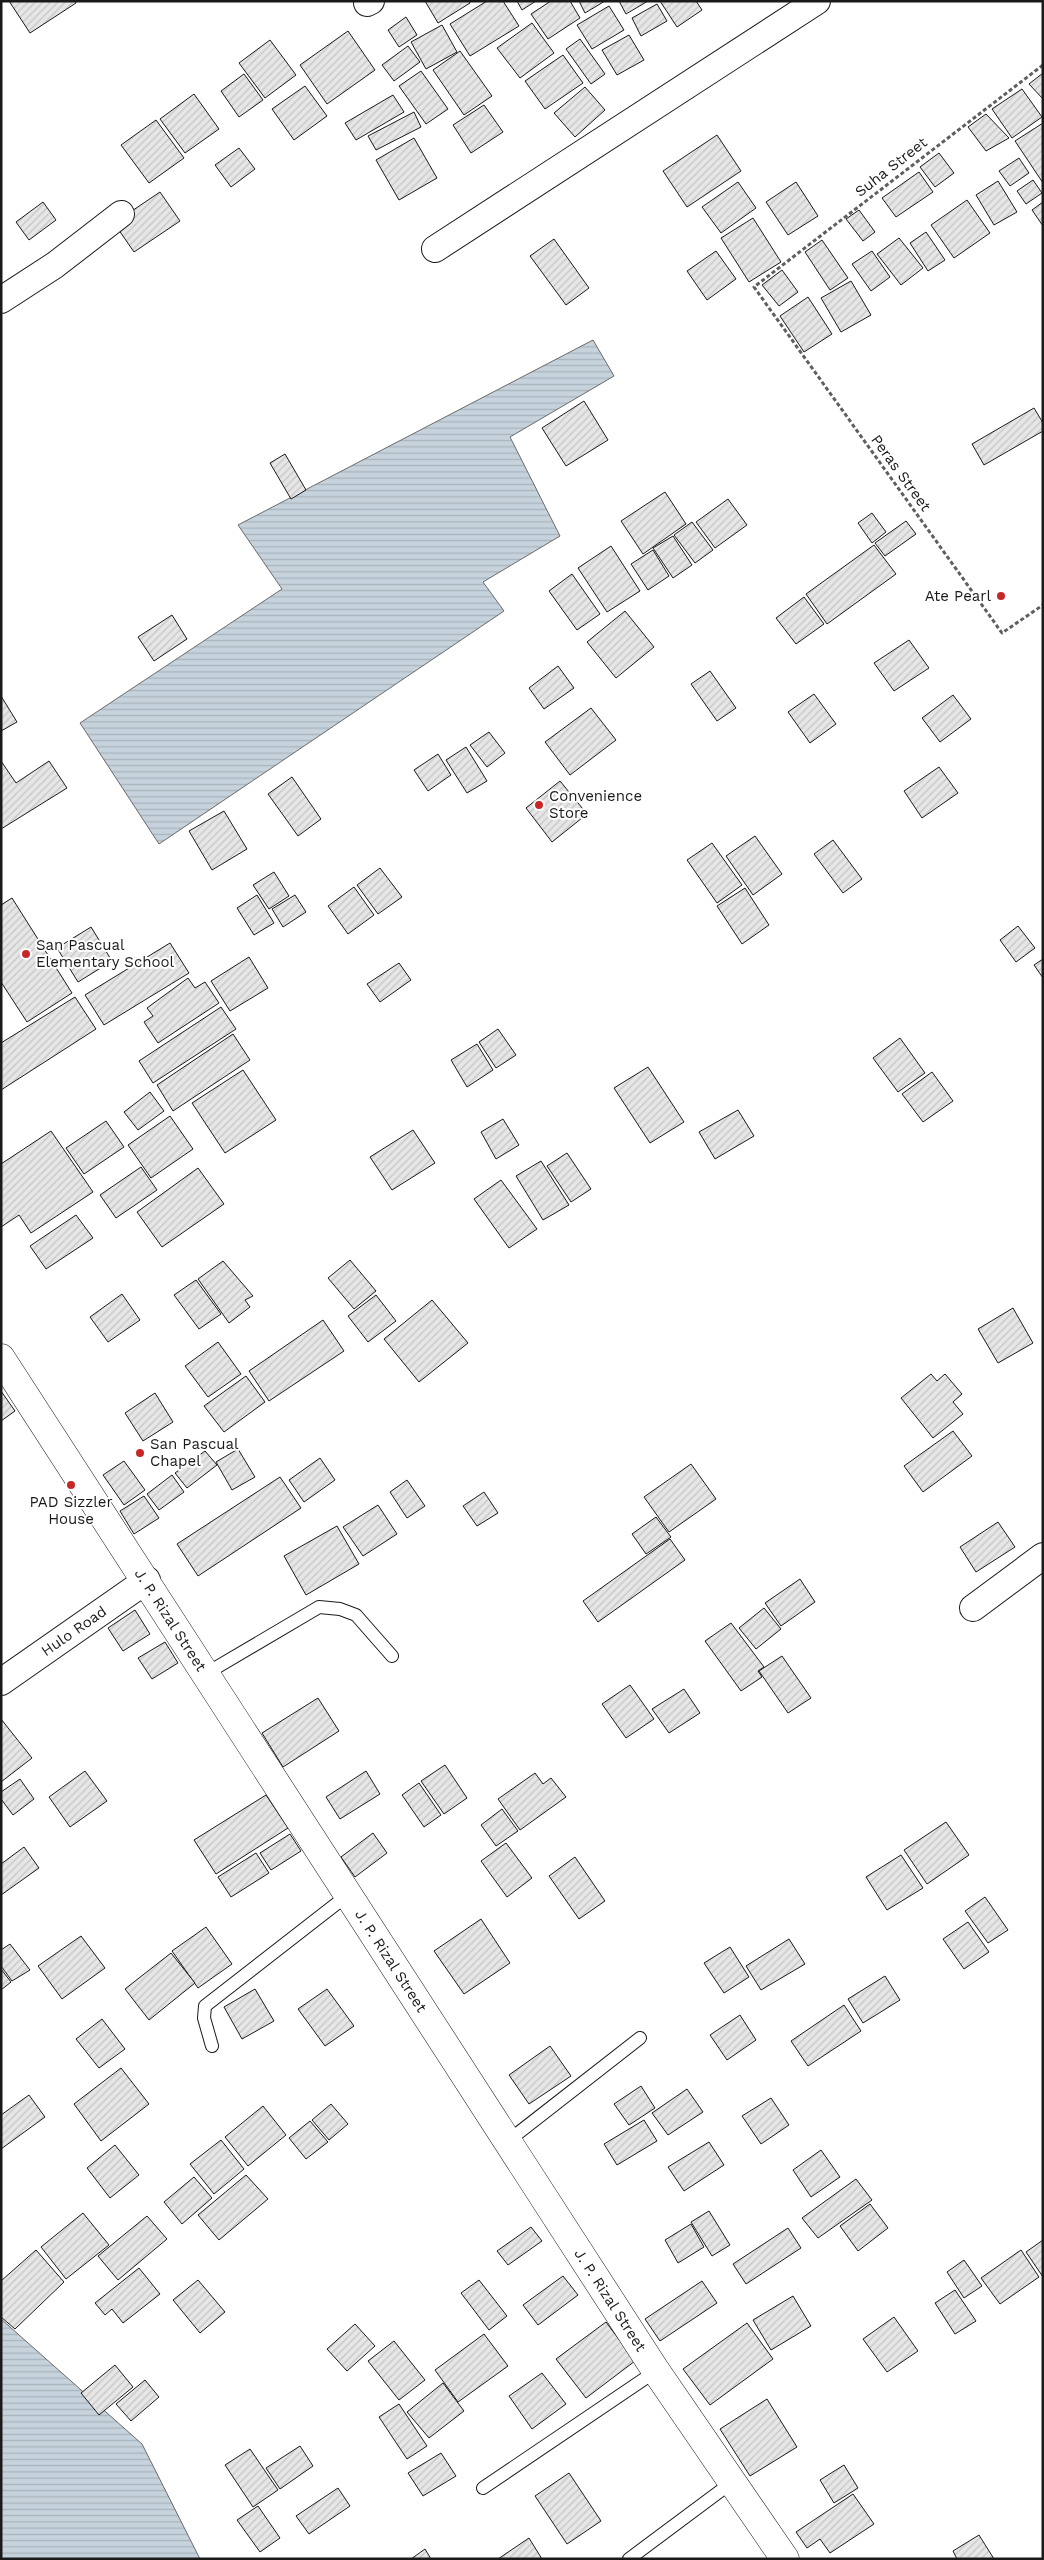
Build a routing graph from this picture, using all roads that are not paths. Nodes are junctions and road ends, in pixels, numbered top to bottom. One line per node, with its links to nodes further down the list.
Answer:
1 (817, 1): 3 (street)
2 (121, 214): 4 (street)
3 (435, 249)
4 (1, 300)
5 (1, 1358): 7 (main road, J. P. Rizal Street)
6 (1043, 1556): 8 (street)
7 (147, 1580): 10 (main road, J. P. Rizal Street); 11 (street, Hulo Road)
8 (973, 1608)
9 (392, 1656): 10 (lane)
10 (207, 1673): 12 (main road, J. P. Rizal Street)
11 (1, 1682)
12 (349, 1894): 14 (lane); 15 (main road, J. P. Rizal Street)
13 (640, 2038): 15 (lane)
14 (212, 2046)
15 (508, 2141): 16 (main road, J. P. Rizal Street)
16 (656, 2371): 17 (main road, J. P. Rizal Street); 18 (lane)
17 (731, 2483): 19 (lane); 20 (main road, J. P. Rizal Street)
18 (484, 2488)
19 (629, 2559)
20 (785, 2559)

